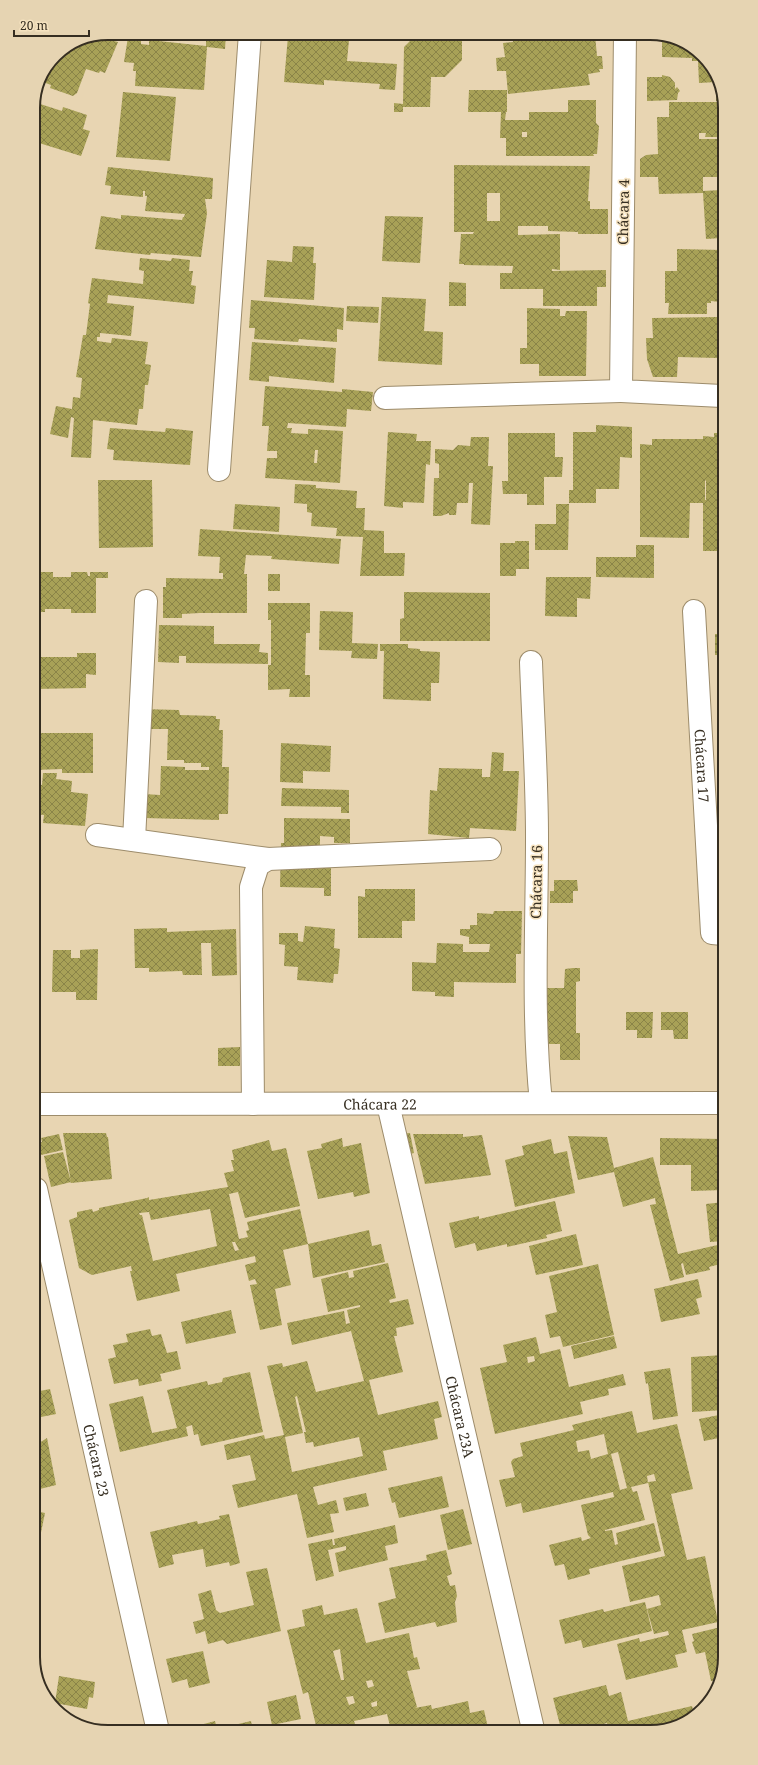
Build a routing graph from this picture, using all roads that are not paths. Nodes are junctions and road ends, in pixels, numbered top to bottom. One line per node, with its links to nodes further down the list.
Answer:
1 (250, 40): 6 (street)
2 (625, 40): 3 (street, Chácara 4)
3 (620, 391): 4 (street); 5 (street)
4 (718, 396)
5 (385, 398)
6 (219, 470)
7 (146, 601): 11 (street)
8 (694, 611): 14 (street, Chácara 17)
9 (531, 662): 15 (street, Chácara 16)
10 (97, 835): 11 (street)
11 (134, 840): 13 (street)
12 (490, 849): 13 (street)
13 (268, 859): 18 (street)
14 (718, 934)
15 (541, 1103): 16 (street, Chácara 22); 19 (street, Chácara 22)
16 (718, 1103)
17 (40, 1104): 18 (street, Chácara 22)
18 (253, 1104): 19 (street, Chácara 22)
19 (388, 1104): 22 (street, Chácara 23A)
20 (40, 1207): 21 (street, Chácara 23)
21 (156, 1725)
22 (532, 1725)

